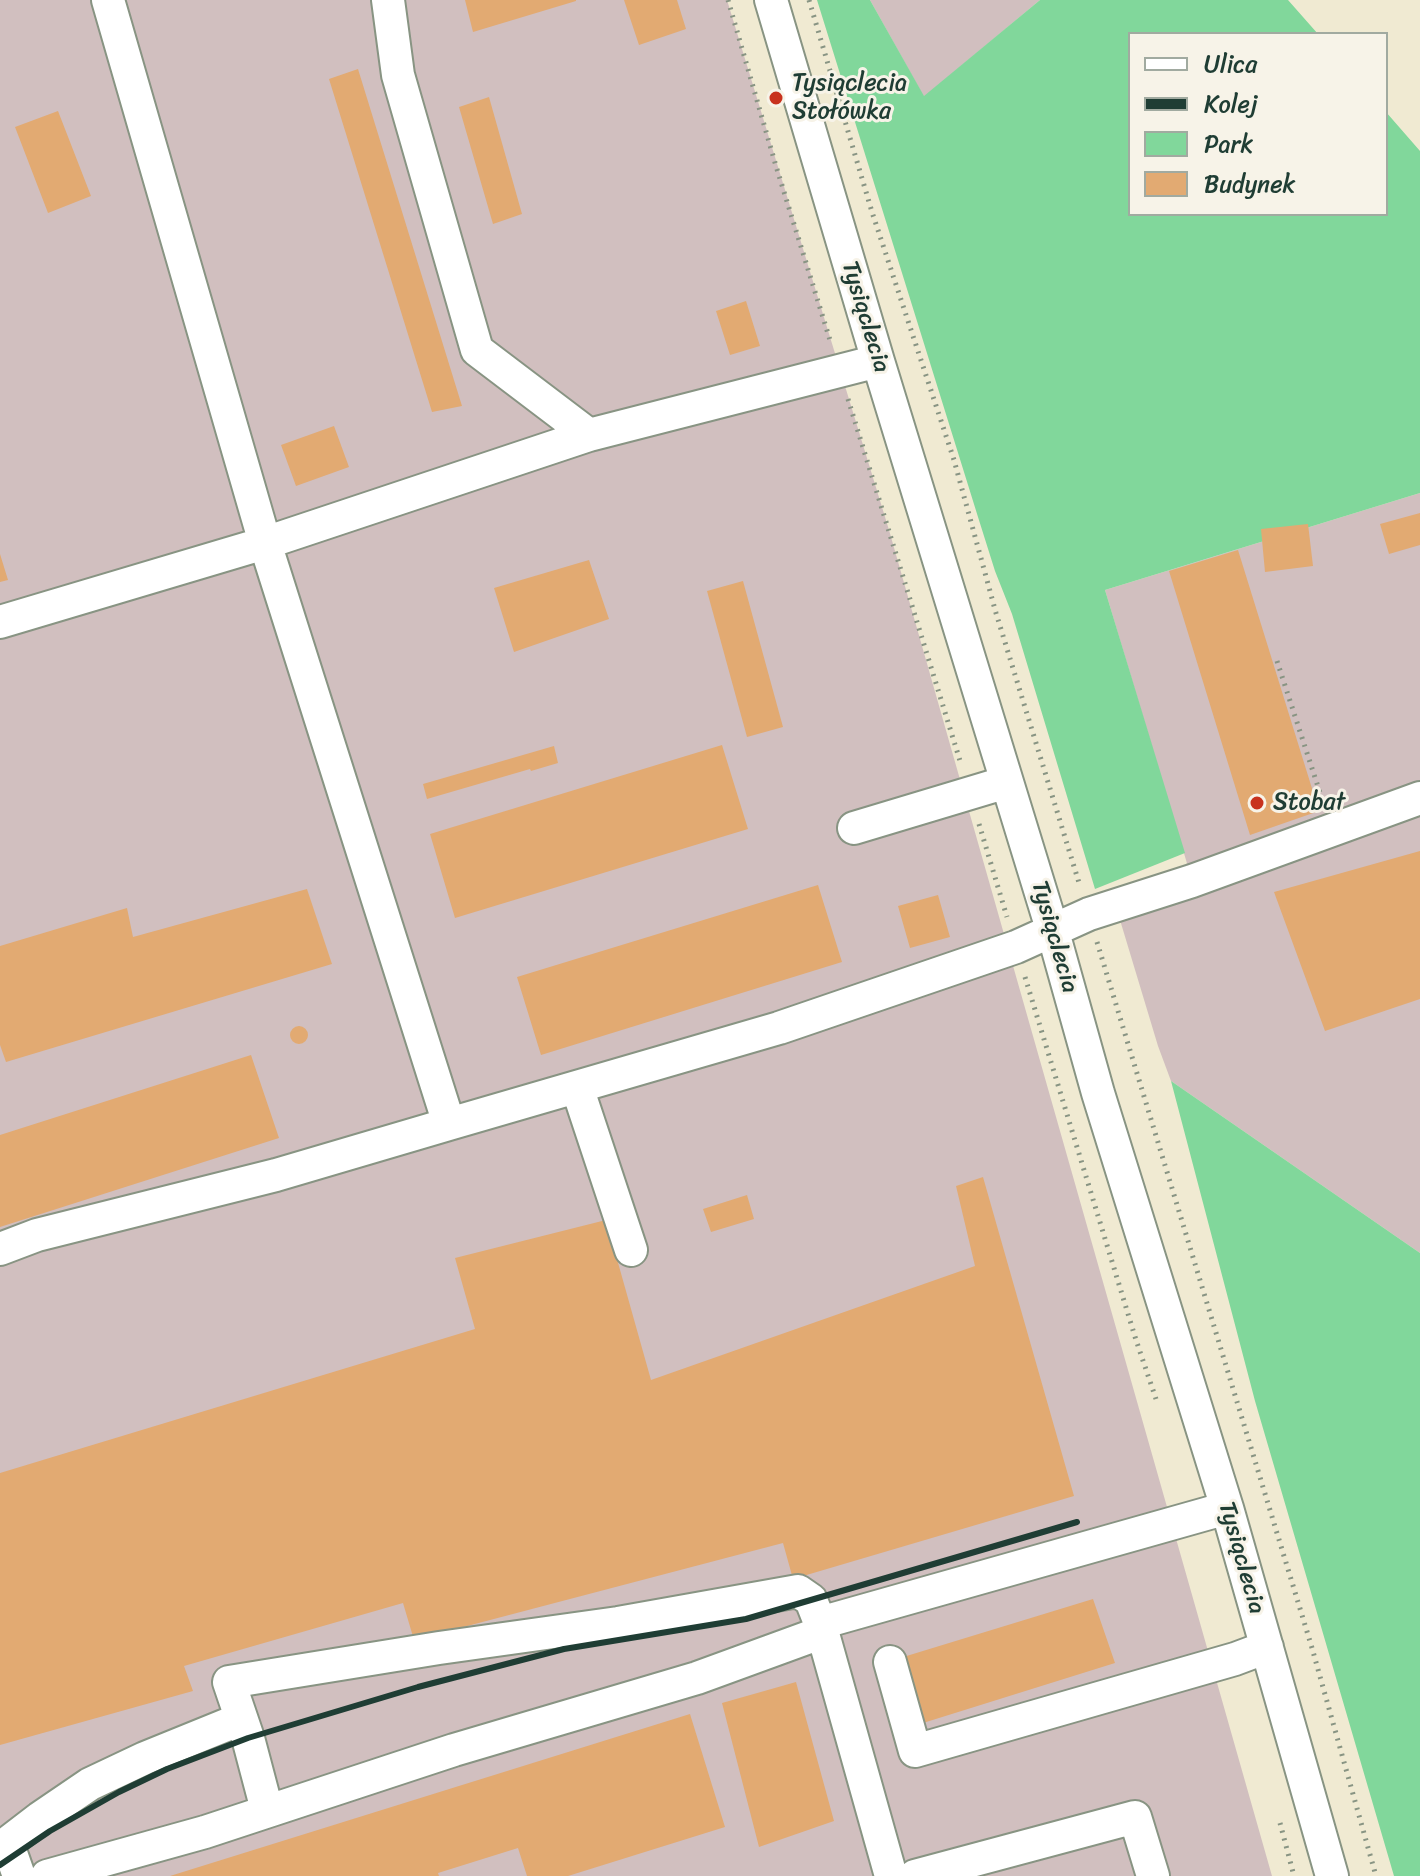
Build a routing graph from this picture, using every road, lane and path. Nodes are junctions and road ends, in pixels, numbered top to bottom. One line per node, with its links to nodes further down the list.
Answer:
1 (108, 0): 7 (street)
2 (388, 0): 6 (street)
3 (771, 0): 5 (street, Tysiąclecia)
4 (809, 0): 15 (path)
5 (878, 361): 6 (street); 10 (street, Tysiąclecia)
6 (589, 435): 7 (street)
7 (265, 543): 8 (street); 21 (street)
8 (0, 622)
9 (1277, 661): 14 (path)
10 (1007, 782): 13 (street); 17 (street, Tysiąclecia)
11 (1420, 798): 14 (street)
12 (977, 816): 16 (path)
13 (854, 828)
14 (1332, 830): 17 (street)
15 (1078, 879)
16 (1011, 931)
17 (1053, 932): 20 (street); 25 (street, Tysiąclecia)
18 (1097, 942): 38 (path)
19 (1022, 968): 24 (path)
20 (577, 1087): 21 (street); 23 (street)
21 (449, 1124): 22 (street)
22 (0, 1249)
23 (631, 1250)
24 (1157, 1400)
25 (1227, 1508): 26 (street); 27 (street, Tysiąclecia)
26 (821, 1628): 29 (street); 30 (street); 34 (street)
27 (1267, 1647): 28 (street); 37 (street, Tysiąclecia)
28 (890, 1662)
29 (241, 1719): 30 (street); 31 (street)
30 (267, 1810): 33 (street)
31 (1, 1848): 32 (street)
32 (19, 1876)
33 (47, 1876)
34 (891, 1876)
35 (915, 1876): 36 (street)
36 (1153, 1876)
37 (1332, 1876)
38 (1376, 1876)

